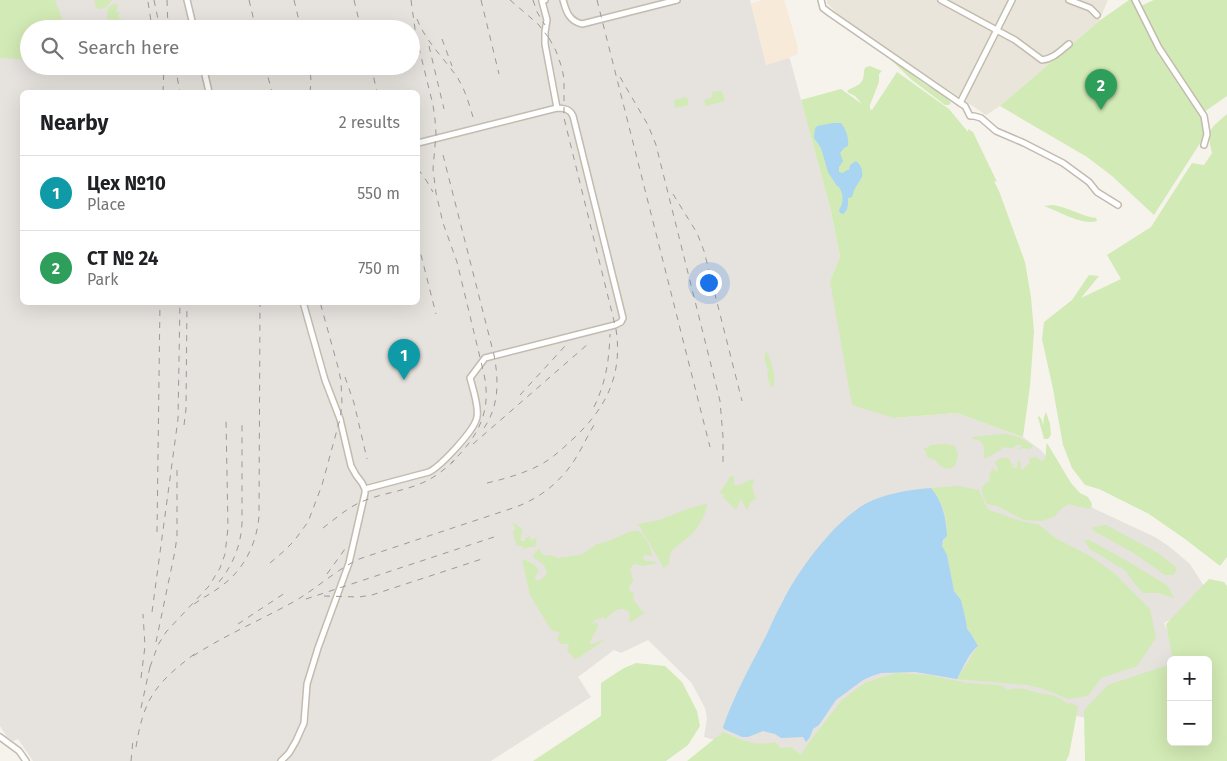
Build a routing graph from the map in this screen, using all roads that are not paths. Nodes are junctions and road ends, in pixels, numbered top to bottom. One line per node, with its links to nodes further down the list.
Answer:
1 (187, 0): 11 (street)
2 (545, 0): 17 (street)
3 (563, 0): 4 (street)
4 (677, 0)
5 (821, 0): 16 (street)
6 (941, 0): 12 (street)
7 (1012, 0): 12 (street)
8 (1069, 0): 10 (street)
9 (1135, 0): 19 (street)
10 (1097, 15)
11 (192, 20)
12 (996, 30): 13 (street); 16 (street)
13 (1069, 44)
14 (205, 75): 15 (street)
15 (209, 90)
16 (960, 103): 20 (street)
17 (557, 108): 18 (street); 22 (street)
18 (420, 142)
19 (1204, 145)
20 (1118, 205)
21 (304, 305): 22 (street)
22 (365, 489): 25 (street)
23 (0, 737): 24 (street)
24 (26, 761)
25 (281, 761)

